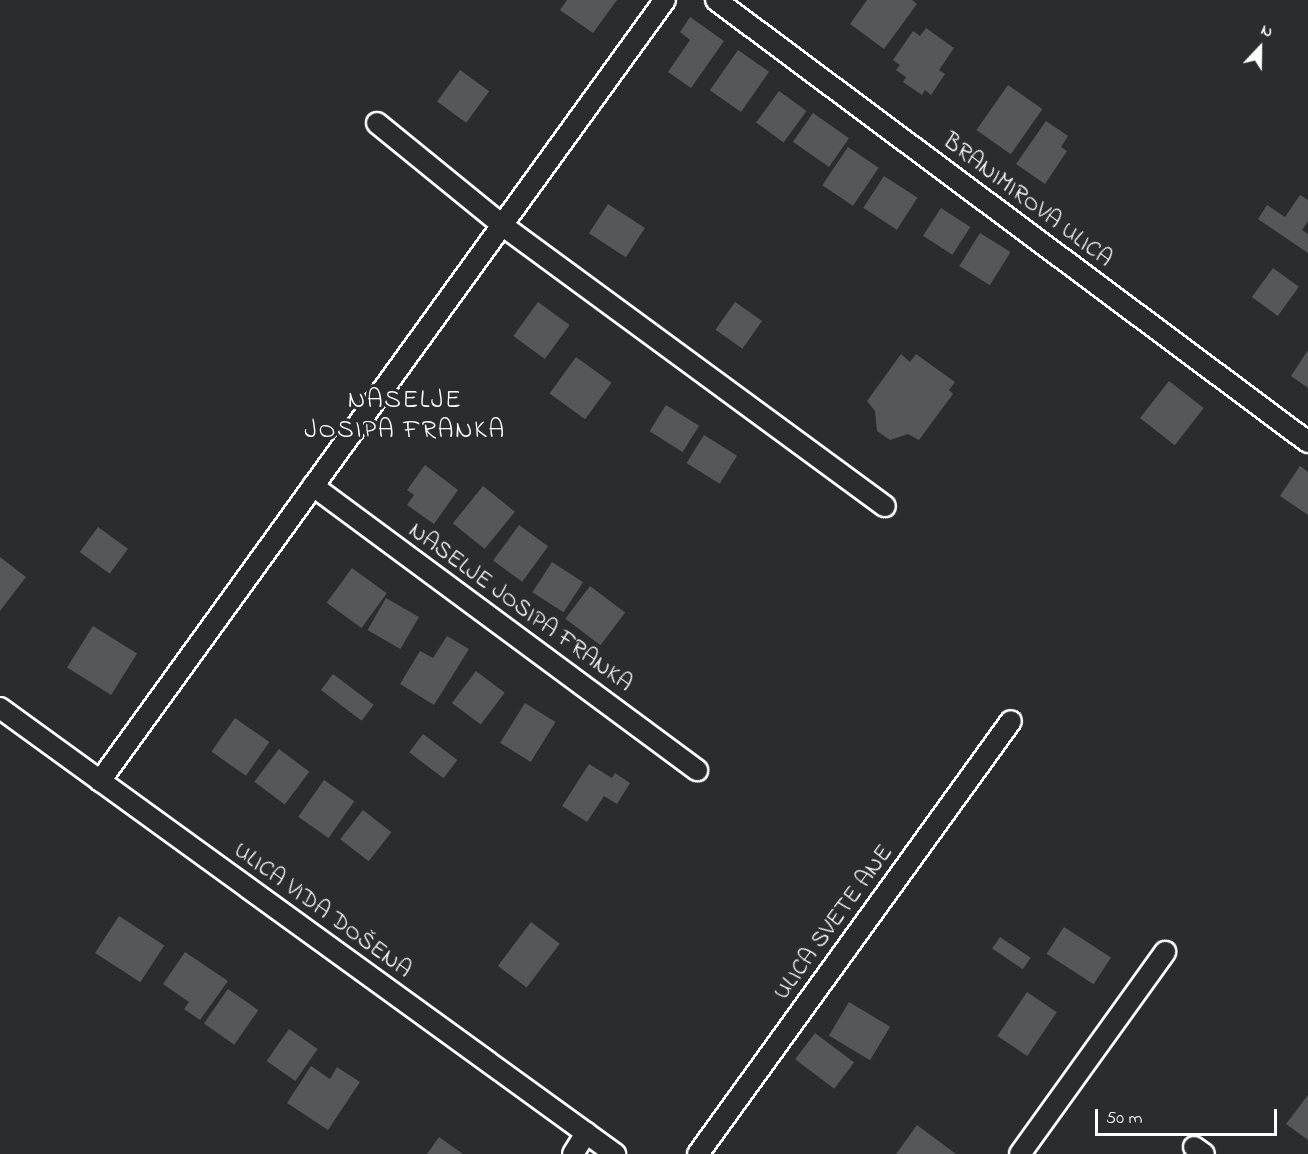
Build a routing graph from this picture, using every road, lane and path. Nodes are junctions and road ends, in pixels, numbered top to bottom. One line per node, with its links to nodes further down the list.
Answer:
1 (665, 0): 4 (street)
2 (716, 0): 5 (street, BRANIMIROVA ULICA)
3 (377, 123): 4 (street)
4 (502, 225): 6 (street); 7 (street)
5 (1308, 442)
6 (313, 486): 10 (street, NASELJE JOSIPA FRANKA); 11 (street)
7 (885, 506)
8 (0, 708): 11 (street, ULICA VIDA DOŠENA)
9 (1011, 721): 16 (street, ULICA SVETE ANE)
10 (697, 770)
11 (100, 781): 13 (street, ULICA VIDA DOŠENA)
12 (1165, 952): 17 (street)
13 (586, 1133): 14 (street); 15 (street, ULICA VIDA DOŠENA)
14 (573, 1154)
15 (615, 1154)
16 (698, 1154)
17 (1020, 1154)

